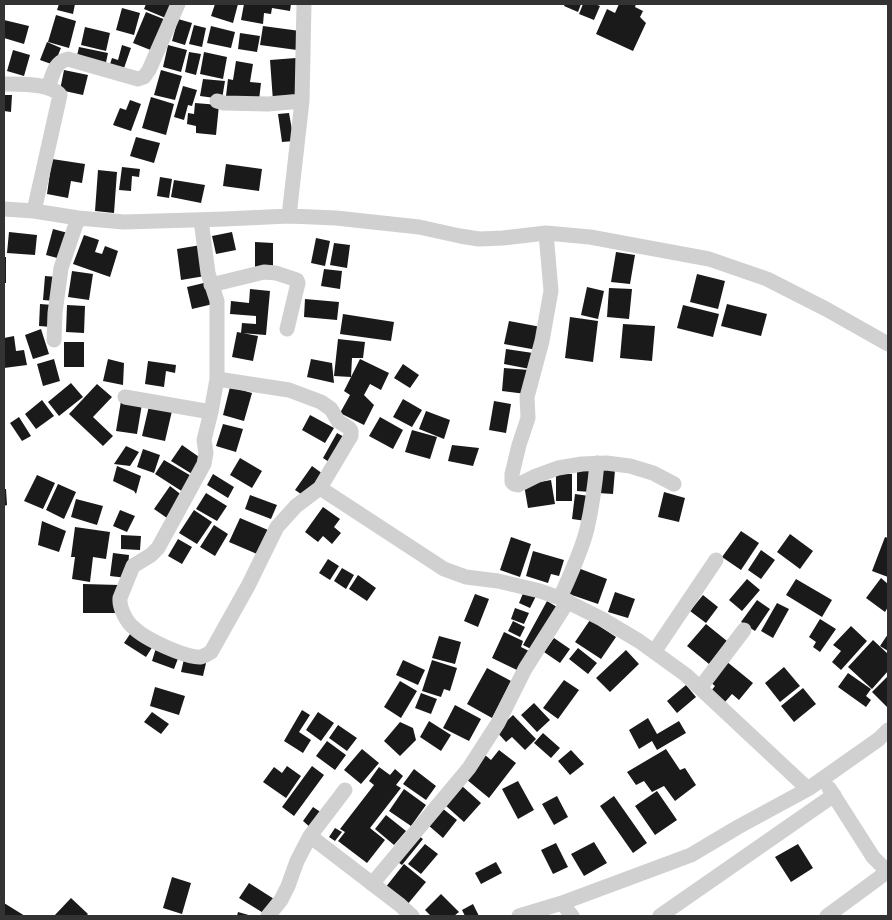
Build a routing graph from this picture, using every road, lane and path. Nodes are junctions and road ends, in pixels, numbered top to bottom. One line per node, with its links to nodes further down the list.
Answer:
1 (178, 4): 4 (street)
2 (304, 4): 6 (street)
3 (4, 84): 4 (street)
4 (48, 88): 8 (street)
5 (217, 101): 6 (street)
6 (302, 101): 9 (street)
7 (4, 209): 8 (street)
8 (34, 211): 10 (street)
9 (289, 216): 11 (street); 12 (street)
10 (78, 218): 11 (street); 15 (street)
11 (201, 220): 13 (street)
12 (546, 233): 16 (street); 20 (street)
13 (212, 285): 14 (street); 17 (street)
14 (287, 329)
15 (54, 340)
16 (888, 344)
17 (217, 379): 19 (street); 22 (street)
18 (125, 397): 19 (street)
19 (211, 412): 22 (street)
20 (597, 463): 21 (street); 24 (street)
21 (674, 484)
22 (320, 488): 24 (street)
23 (716, 560): 26 (street)
24 (564, 599): 26 (street); 35 (street)
25 (744, 630): 27 (street)
26 (654, 652): 27 (street)
27 (700, 688): 30 (street)
28 (888, 730): 29 (street)
29 (823, 778): 30 (street); 32 (street)
30 (808, 789): 36 (street)
31 (344, 790): 33 (street)
32 (834, 796): 34 (street); 41 (street)
33 (310, 836): 35 (street); 37 (street)
34 (888, 872): 42 (street)
35 (372, 884): 38 (street)
36 (562, 903): 39 (street); 40 (street)
37 (268, 916)
38 (412, 916)
39 (519, 916)
40 (572, 916)
41 (660, 916)
42 (827, 916)

